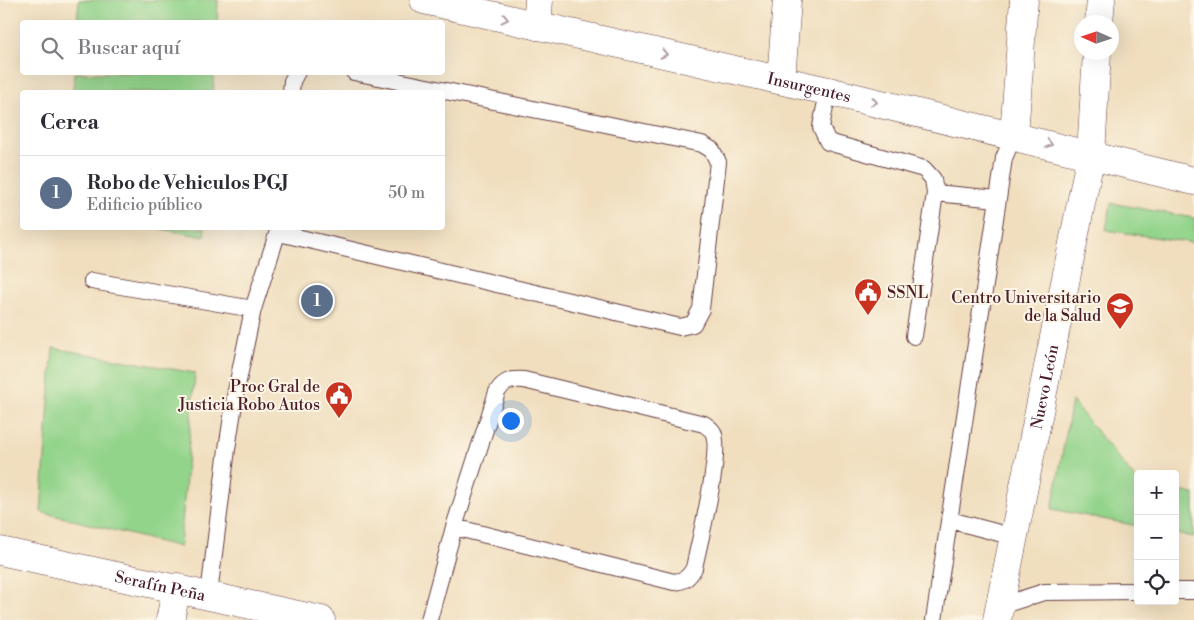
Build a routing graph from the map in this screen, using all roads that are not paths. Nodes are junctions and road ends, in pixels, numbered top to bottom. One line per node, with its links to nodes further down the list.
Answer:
1 (424, 0): 5 (street, Insurgentes, one-way to 5)
2 (787, 0): 10 (street)
3 (1024, 0): 15 (street)
4 (1100, 0): 6 (street)
5 (538, 13): 10 (street, Insurgentes, one-way to 10)
6 (1099, 15)
7 (1097, 60): 16 (street, Nuevo León)
8 (295, 75): 11 (lane)
9 (368, 75): 12 (lane)
10 (781, 80): 14 (street, Insurgentes)
11 (291, 90)
12 (441, 90)
13 (445, 91): 20 (lane)
14 (828, 91): 15 (street, Insurgentes, one-way to 15); 18 (lane)
15 (1014, 135): 16 (street, Insurgentes, one-way to 16); 19 (lane)
16 (1091, 154): 17 (street, Insurgentes); 26 (street, Nuevo León)
17 (1194, 181)
18 (935, 193): 19 (lane); 23 (lane)
19 (998, 199): 24 (lane)
20 (279, 230): 22 (lane)
21 (92, 281): 22 (lane)
22 (253, 310): 32 (lane)
23 (914, 336)
24 (950, 520): 26 (lane); 37 (lane)
25 (454, 526): 25 (lane); 36 (lane)
26 (1014, 537): 33 (street, Nuevo León)
27 (0, 551): 28 (street, Serafín Peña)
28 (176, 587): 32 (street, Serafín Peña); 34 (street)
29 (1134, 591): 33 (lane)
30 (1179, 591): 31 (lane)
31 (1194, 591)
32 (209, 594): 35 (street, Serafín Peña)
33 (998, 613)
34 (170, 620)
35 (321, 620)
36 (429, 620)
37 (934, 620)

